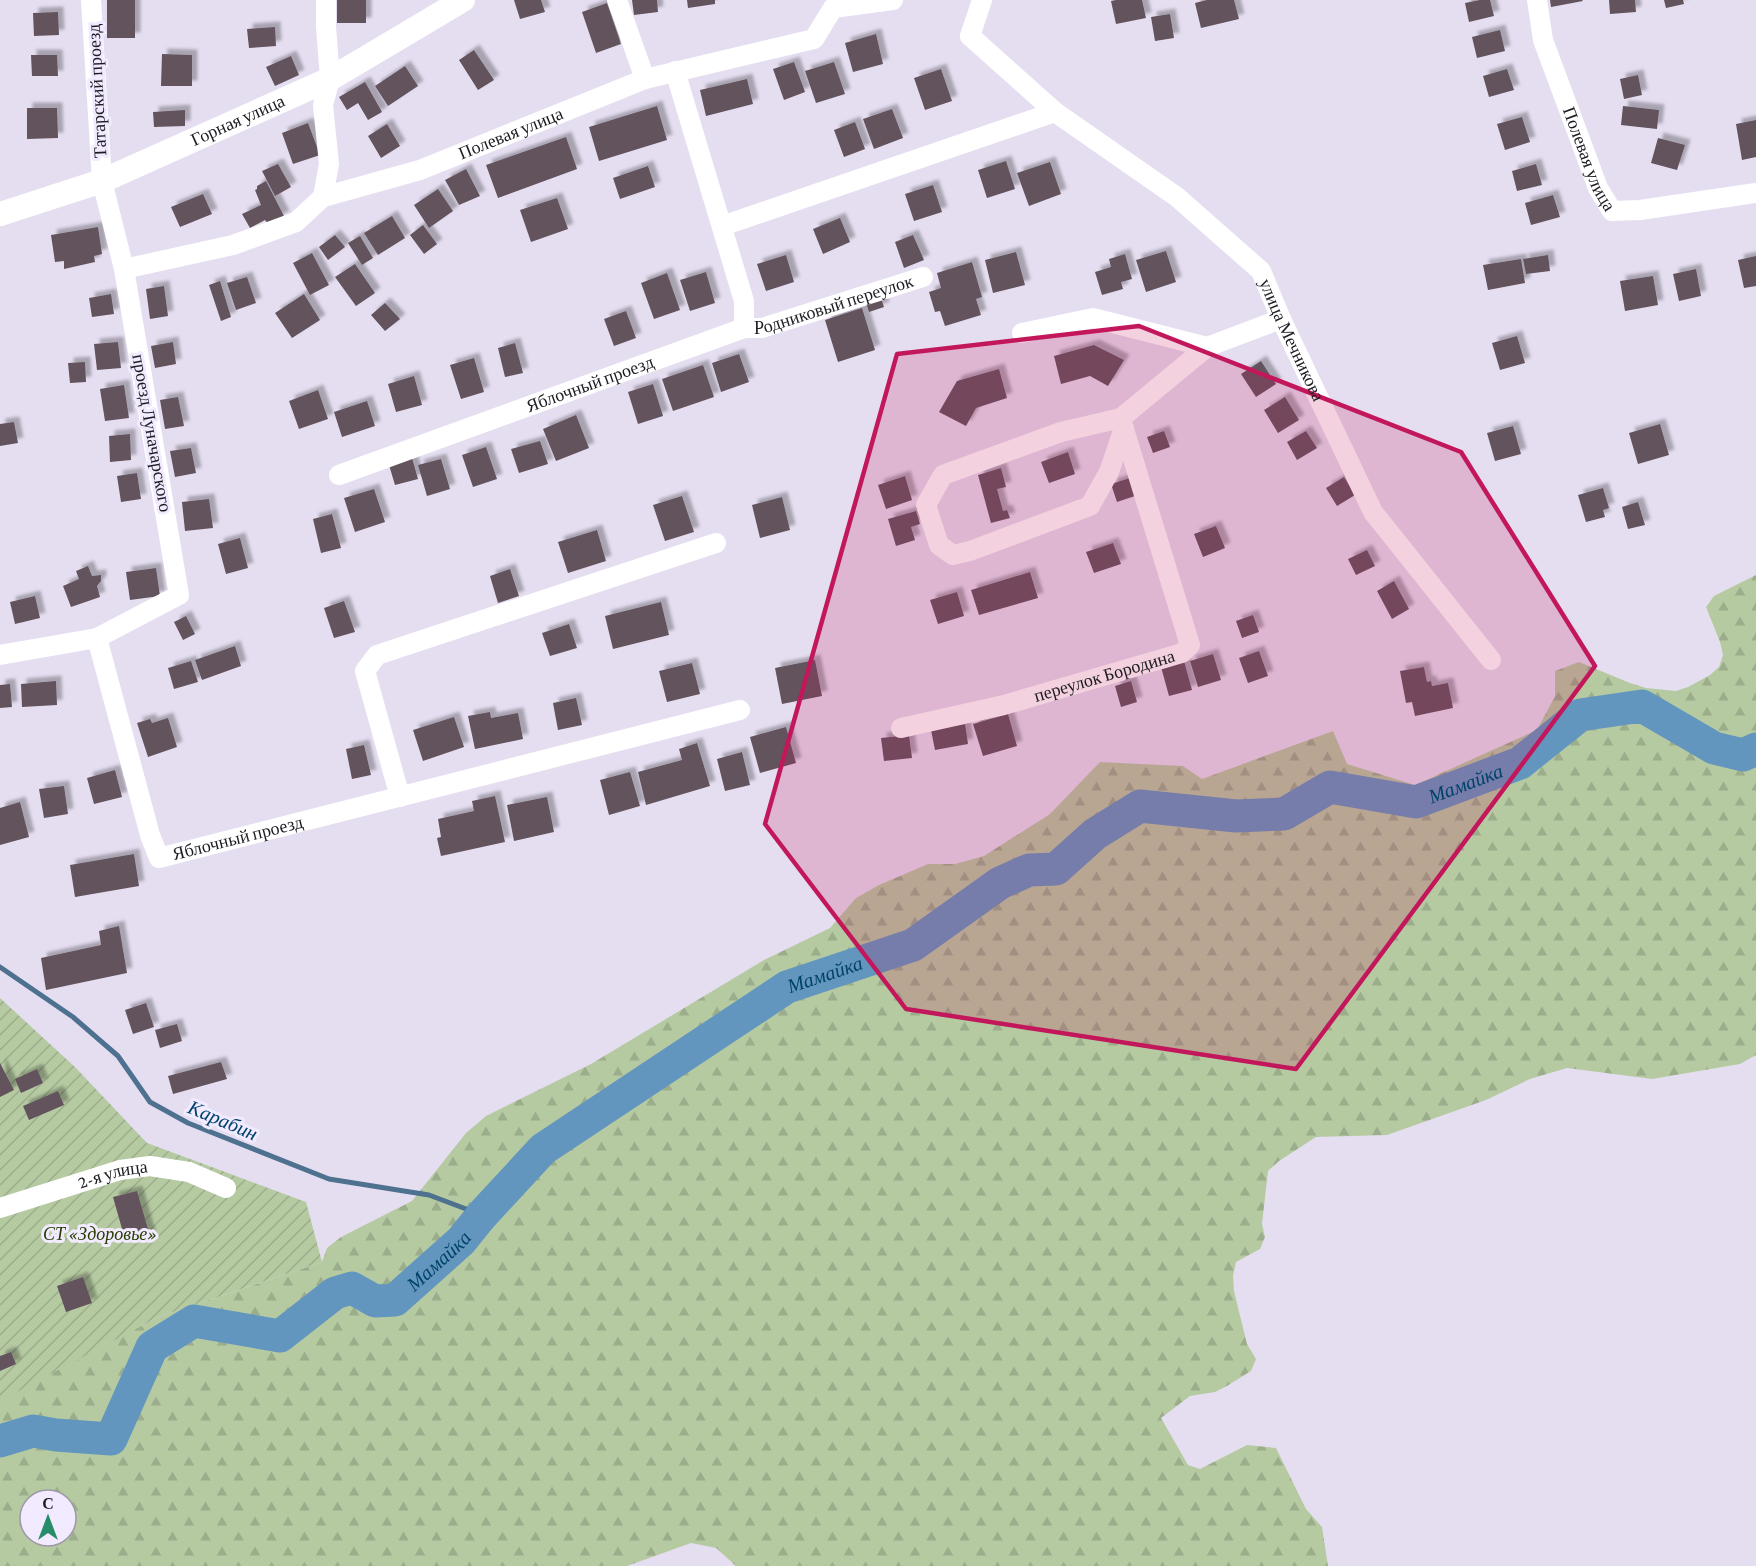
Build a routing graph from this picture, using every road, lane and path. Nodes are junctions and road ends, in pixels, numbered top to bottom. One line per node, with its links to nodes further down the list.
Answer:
1 (91, 0): 12 (street, Татарский проезд)
2 (326, 0): 9 (street)
3 (463, 0): 9 (street, Горная улица)
4 (617, 0): 10 (street)
5 (893, 0): 8 (street, Полевая улица)
6 (982, 0): 11 (street, улица Мечникова)
7 (1537, 0): 13 (street, Полевая улица)
8 (675, 71): 10 (street, Полевая улица); 16 (street)
9 (330, 79): 12 (street, Горная улица); 14 (street)
10 (645, 79): 14 (street, Полевая улица)
11 (1055, 112): 16 (street); 19 (street, улица Мечникова)
12 (102, 181): 15 (street, Горная улица); 17 (street, проезд Луначарского)
13 (1756, 193)
14 (323, 197): 17 (street, Полевая улица)
15 (0, 214)
16 (722, 226): 20 (street)
17 (124, 269): 26 (street, проезд Луначарского)
18 (923, 277): 20 (street, Родниковый переулок)
19 (1281, 319): 22 (street); 28 (street, улица Мечникова)
20 (744, 328): 24 (street, Яблочный проезд)
21 (1022, 333): 22 (street)
22 (1207, 347): 23 (street)
23 (1123, 423): 23 (street); 30 (street, переулок Бородина)
24 (339, 475)
25 (716, 543): 31 (street)
26 (97, 638): 27 (street); 31 (street, Яблочный проезд)
27 (0, 655)
28 (1491, 660)
29 (740, 710): 31 (street, Яблочный проезд)
30 (901, 728)
31 (400, 796)
32 (226, 1188): 33 (street, 2-я улица)
33 (0, 1208)

